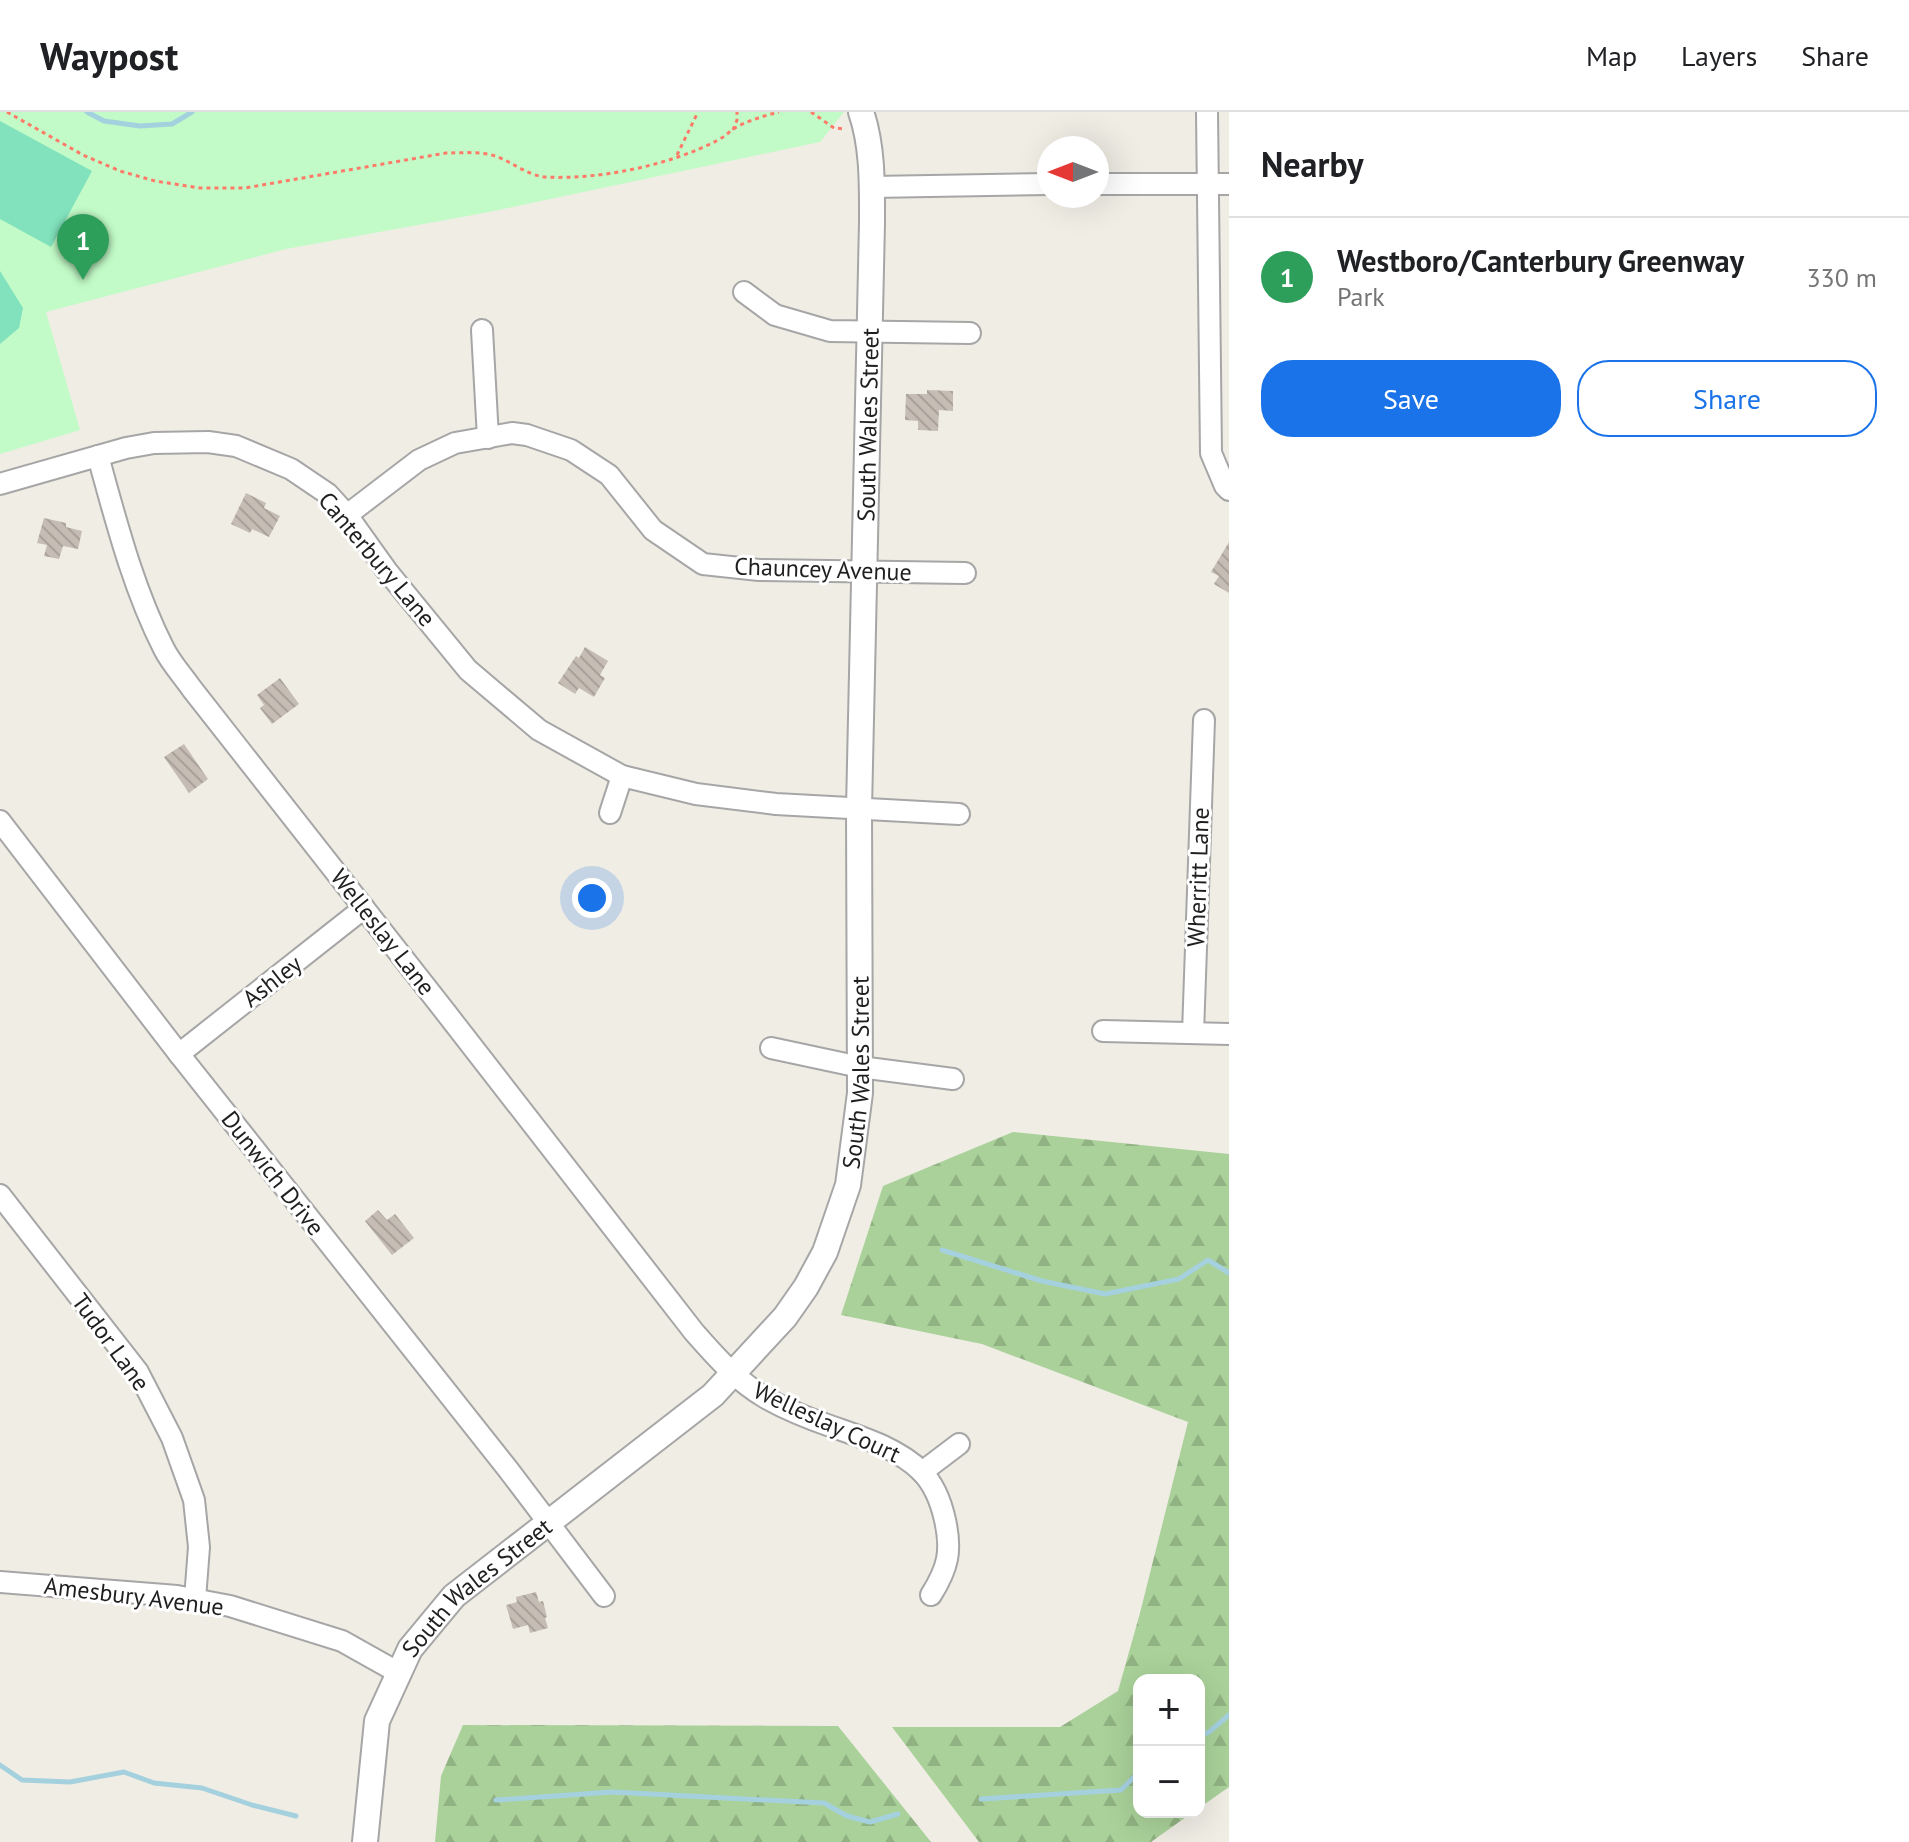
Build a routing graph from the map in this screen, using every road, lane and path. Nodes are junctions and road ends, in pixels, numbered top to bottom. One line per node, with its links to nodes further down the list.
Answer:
1 (7, 112): 9 (path)
2 (698, 112): 9 (path)
3 (737, 112): 8 (path)
4 (779, 112): 8 (path)
5 (811, 112): 7 (path)
6 (1207, 112): 12 (street)
7 (863, 119): 14 (street, South Wales Street)
8 (733, 130): 9 (path)
9 (676, 157)
10 (1037, 184): 14 (street)
11 (1109, 184): 12 (street)
12 (1208, 184): 13 (street); 22 (street)
13 (1229, 184)
14 (872, 187): 17 (street, South Wales Street)
15 (744, 292): 17 (street)
16 (482, 330): 19 (street)
17 (870, 331): 18 (street); 24 (street, South Wales Street)
18 (970, 333)
19 (488, 438): 23 (street, Chauncey Avenue); 24 (street, Chauncey Avenue)
20 (98, 456): 21 (street, Canterbury Lane); 23 (street, Canterbury Lane); 32 (street, Welleslay Lane)
21 (0, 484)
22 (1229, 490)
23 (347, 515): 27 (street, Canterbury Lane)
24 (864, 572): 25 (street, Chauncey Avenue); 28 (street, South Wales Street)
25 (965, 573)
26 (1204, 720): 34 (street, Wherritt Lane)
27 (622, 776): 28 (street, Canterbury Lane); 29 (street)
28 (859, 809): 30 (street, Canterbury Lane); 38 (street, South Wales Street)
29 (610, 813)
30 (959, 814)
31 (0, 821): 37 (street, Dunwich Drive)
32 (364, 908): 37 (street, Ashley); 41 (street, Welleslay Lane)
33 (1103, 1031): 34 (street)
34 (1193, 1033): 35 (street)
35 (1229, 1034)
36 (771, 1048): 38 (street)
37 (179, 1054): 44 (street, Dunwich Drive)
38 (860, 1067): 39 (street); 41 (street, South Wales Street)
39 (953, 1079)
40 (0, 1195): 48 (street, Tudor Lane)
41 (731, 1373): 43 (street, Welleslay Court); 44 (street, South Wales Street)
42 (959, 1444): 43 (street, Welleslay Court)
43 (922, 1472): 46 (street, Welleslay Court)
44 (549, 1524): 47 (street, Dunwich Drive); 49 (street, South Wales Street)
45 (0, 1582): 48 (street, Amesbury Avenue)
46 (931, 1595)
47 (604, 1596)
48 (195, 1599): 49 (street, Amesbury Avenue)
49 (399, 1673): 50 (street, South Wales Street)
50 (365, 1842)

